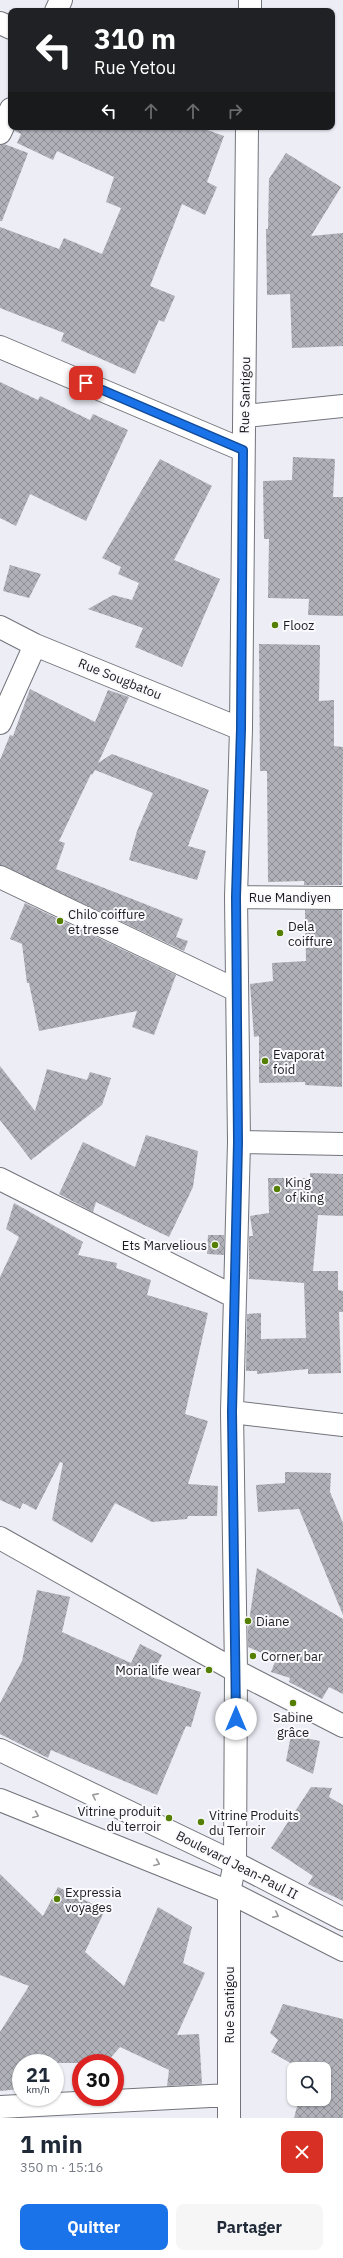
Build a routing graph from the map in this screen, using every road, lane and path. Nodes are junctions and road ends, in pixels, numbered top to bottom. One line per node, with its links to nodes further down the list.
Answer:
1 (8, 116): 3 (street)
2 (247, 130): 6 (street, Rue Santigou)
3 (0, 133)
4 (0, 347): 7 (street)
5 (343, 406): 6 (street)
6 (246, 416): 7 (street, Rue Santigou)
7 (243, 450): 11 (street, Rue Santigou)
8 (0, 627): 9 (street, Rue Sougbatou)
9 (35, 645): 10 (street); 11 (street, Rue Sougbatou)
10 (0, 723)
11 (241, 729): 13 (street, Rue Santigou)
12 (0, 877): 15 (street)
13 (236, 897): 14 (street, Rue Mandiyen); 15 (street, Rue Santigou)
14 (343, 898)
15 (236, 990): 16 (street, Rue Santigou)
16 (238, 1142): 17 (street); 19 (street, Rue Santigou)
17 (343, 1144)
18 (0, 1179): 19 (street)
19 (233, 1296): 20 (street, Rue Santigou)
20 (232, 1412): 21 (street); 23 (street, Rue Santigou)
21 (343, 1425)
22 (0, 1538): 23 (street)
23 (236, 1671): 24 (street); 27 (street, Rue Santigou)
24 (343, 1726)
25 (0, 1750): 27 (street, Boulevard Jean-Paul II, one-way to 25)
26 (2, 1806): 28 (street, Boulevard Jean-Paul II, one-way to 28)
27 (235, 1863): 28 (street, Rue Santigou); 29 (street, Boulevard Jean-Paul II)
28 (229, 1892): 30 (street, Boulevard Jean-Paul II, one-way to 30); 31 (street, Rue Santigou)
29 (343, 1919)
30 (343, 1950)
31 (229, 2095): 32 (street); 33 (street, Rue Santigou)
32 (0, 2107)
33 (229, 2118)

